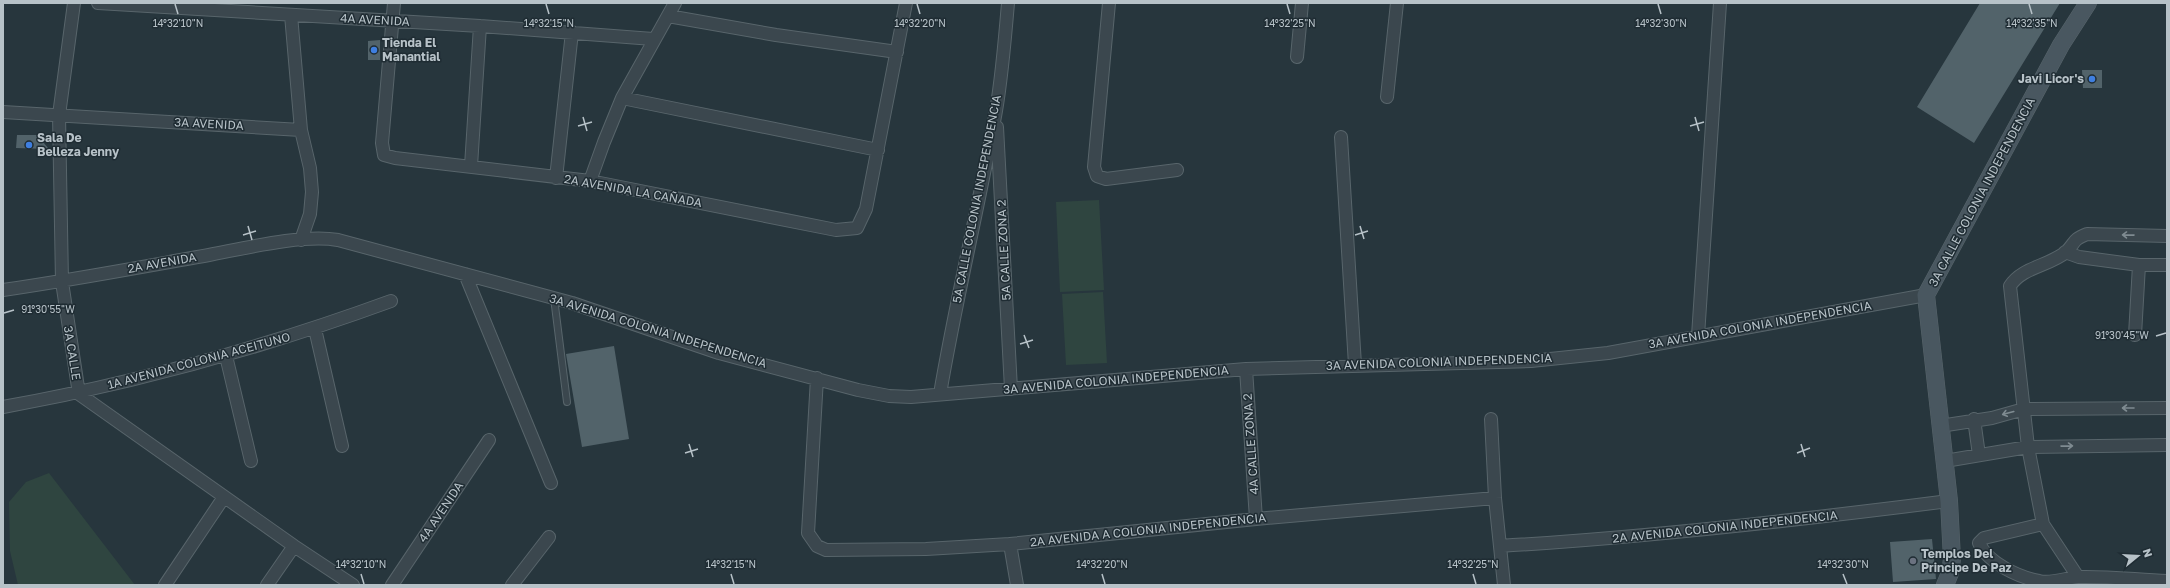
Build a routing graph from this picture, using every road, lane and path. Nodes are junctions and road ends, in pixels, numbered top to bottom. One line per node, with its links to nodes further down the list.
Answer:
1 (74, 3): 24 (street, 3A CALLE)
2 (98, 3): 12 (street, 4A AVENIDA)
3 (394, 3): 14 (street)
4 (675, 3): 13 (street)
5 (906, 3): 18 (street)
6 (1008, 3): 22 (street, 5A CALLE COLONIA INDEPENDENCIA)
7 (1109, 3): 29 (street)
8 (1302, 3): 19 (street)
9 (1397, 3): 20 (street)
10 (1720, 3): 46 (street)
11 (2088, 3): 41 (street, 3A CALLE COLONIA INDEPENDENCIA)
12 (291, 15): 14 (street, 4A AVENIDA); 25 (street)
13 (668, 16): 17 (street); 18 (street)
14 (392, 21): 15 (street, 4A AVENIDA); 28 (street, 2A AVENIDA LA CAÑADA)
15 (480, 26): 16 (street, 4A AVENIDA); 28 (street)
16 (572, 32): 17 (street, 4A AVENIDA); 30 (street)
17 (653, 39): 21 (street)
18 (897, 52): 27 (street)
19 (1297, 57)
20 (1387, 97)
21 (622, 98): 27 (street); 31 (street)
22 (996, 111): 51 (street, 5A CALLE ZONA 2); 53 (street, 5A CALLE COLONIA INDEPENDENCIA)
23 (3, 112): 24 (street, 3A AVENIDA)
24 (59, 115): 25 (street, 3A AVENIDA); 39 (street, 3A CALLE)
25 (301, 130): 34 (street)
26 (1340, 137): 48 (street)
27 (878, 150): 31 (street, 2A AVENIDA LA CAÑADA)
28 (471, 166): 30 (street, 2A AVENIDA LA CAÑADA)
29 (1177, 170)
30 (556, 178): 31 (street, 2A AVENIDA LA CAÑADA)
31 (590, 181)
32 (2167, 236): 35 (street, one-way to 35)
33 (322, 237): 34 (street, 2A AVENIDA); 38 (street, 3A AVENIDA COLONIA INDEPENDENCIA)
34 (301, 240): 39 (street, 2A AVENIDA)
35 (2065, 252): 36 (street); 57 (street)
36 (2139, 265): 37 (street); 45 (street)
37 (2167, 265)
38 (465, 274): 42 (street, 3A AVENIDA COLONIA INDEPENDENCIA); 68 (street)
39 (62, 282): 40 (street, 2A AVENIDA); 52 (street, 3A CALLE)
40 (3, 290)
41 (1926, 295): 46 (street, 3A AVENIDA COLONIA INDEPENDENCIA); 60 (street, 3A CALLE COLONIA INDEPENDENCIA)
42 (554, 298): 50 (street, 3A AVENIDA COLONIA INDEPENDENCIA); 54 (lane)
43 (391, 301): 44 (street, 1A AVENIDA COLONIA ACEITUNO)
44 (314, 329): 47 (street, 1A AVENIDA COLONIA ACEITUNO); 63 (street)
45 (2135, 335)
46 (1698, 336): 48 (street, 3A AVENIDA COLONIA INDEPENDENCIA)
47 (226, 356): 52 (street, 1A AVENIDA COLONIA ACEITUNO); 66 (street)
48 (1356, 365): 49 (street, 3A AVENIDA COLONIA INDEPENDENCIA)
49 (1246, 369): 51 (street, 3A AVENIDA COLONIA INDEPENDENCIA); 72 (street, 4A CALLE ZONA 2)
50 (817, 378): 53 (street, 3A AVENIDA COLONIA INDEPENDENCIA); 75 (street, 2A AVENIDA A COLONIA INDEPENDENCIA)
51 (1011, 389): 53 (street, 3A AVENIDA COLONIA INDEPENDENCIA)
52 (78, 394): 55 (street, 1A AVENIDA COLONIA ACEITUNO); 69 (street, 3A CALLE)
53 (940, 394)
54 (567, 402)
55 (3, 407)
56 (2167, 408): 57 (street, one-way to 57)
57 (2024, 409): 59 (street, one-way to 59); 64 (street)
58 (1491, 419): 70 (street)
59 (1974, 419): 60 (street); 65 (street)
60 (1940, 426): 67 (street, 3A CALLE COLONIA INDEPENDENCIA)
61 (489, 440): 83 (street, 4A AVENIDA)
62 (2167, 445): 64 (street, one-way to 62)
63 (342, 446)
64 (2028, 447): 65 (street); 73 (street)
65 (1979, 455): 67 (street)
66 (251, 461)
67 (1945, 461): 71 (street, 3A CALLE COLONIA INDEPENDENCIA)
68 (551, 484)
69 (224, 496): 76 (street, 3A CALLE); 80 (street)
70 (1495, 498): 72 (street, 2A AVENIDA A COLONIA INDEPENDENCIA); 77 (street)
71 (1949, 501): 77 (street, 2A AVENIDA COLONIA INDEPENDENCIA); 87 (street, 3A CALLE COLONIA INDEPENDENCIA)
72 (1256, 518): 75 (street, 2A AVENIDA A COLONIA INDEPENDENCIA)
73 (2043, 524): 78 (street); 78 (street)
74 (549, 537): 84 (street)
75 (1010, 544): 85 (street)
76 (294, 546): 81 (street); 82 (street, 3A CALLE)
77 (1500, 546): 86 (street)
78 (2078, 578): 79 (street)
79 (2167, 581)
80 (165, 585)
81 (267, 585)
82 (354, 585)
83 (392, 585)
84 (512, 585)
85 (1017, 585)
86 (1504, 585)
87 (1945, 585)

